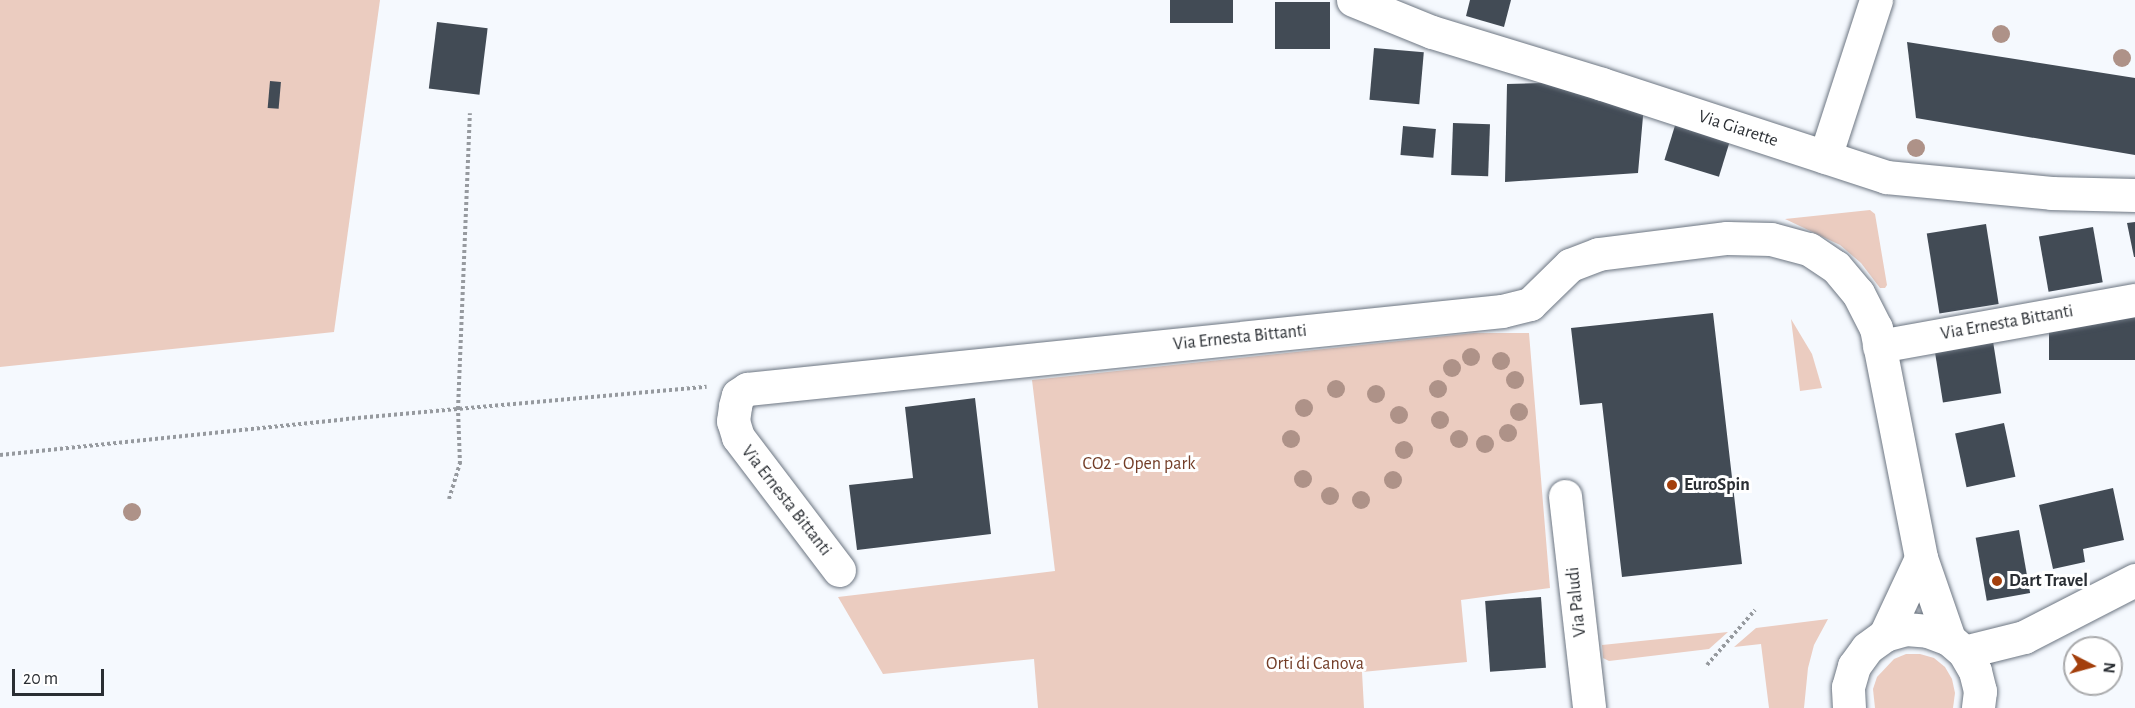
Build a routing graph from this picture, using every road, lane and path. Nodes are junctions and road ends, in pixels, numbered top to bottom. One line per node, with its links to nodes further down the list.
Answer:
1 (1353, 0): 4 (street, Via Giarette)
2 (1876, 0): 4 (street)
3 (470, 113): 9 (path)
4 (1825, 157): 5 (street, Via Giarette)
5 (2135, 195)
6 (2135, 300): 7 (street, Via Ernesta Bittanti)
7 (1879, 346): 8 (street, Via Ernesta Bittanti); 13 (street, Via Ernesta Bittanti)
8 (738, 395): 9 (path); 14 (street, Via Ernesta Bittanti)
9 (458, 409): 10 (path); 12 (path)
10 (0, 455)
11 (1565, 496): 22 (street, Via Paludi)
12 (449, 500)
13 (1921, 558): 17 (street); 19 (street, Via Ernesta Bittanti)
14 (839, 570)
15 (2135, 580): 18 (street)
16 (1755, 610): 20 (path)
17 (1885, 635): 19 (street); 23 (street)
18 (2024, 637): 19 (street); 21 (street)
19 (1956, 646): 21 (street, Via Ernesta Bittanti)
20 (1707, 664)
21 (1979, 699)
22 (1589, 708)
23 (1849, 708)

